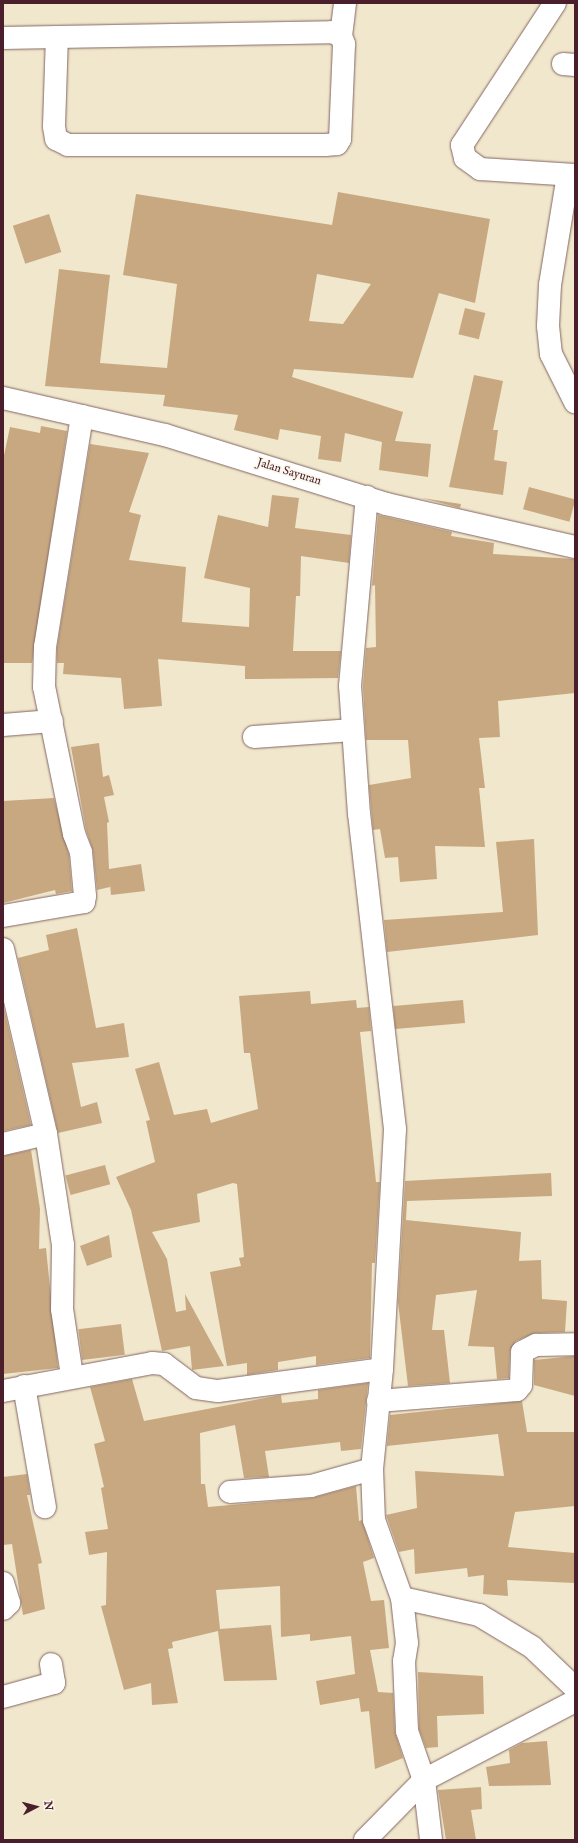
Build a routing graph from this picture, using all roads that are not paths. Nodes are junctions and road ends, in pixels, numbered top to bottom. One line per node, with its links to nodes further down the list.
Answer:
1 (345, 3): 3 (street)
2 (555, 3): 6 (street)
3 (341, 36): 4 (street); 4 (street)
4 (57, 37): 5 (street)
5 (3, 38)
6 (572, 175): 8 (street)
7 (3, 398): 9 (street, Jalan Sayuran)
8 (575, 402)
9 (82, 416): 10 (street, Jalan Sayuran); 12 (street)
10 (367, 497): 11 (street, Jalan Sayuran); 14 (street)
11 (575, 547)
12 (52, 721): 13 (street); 16 (street)
13 (3, 725)
14 (353, 730): 15 (street); 21 (street)
15 (254, 737)
16 (3, 916)
17 (3, 949): 18 (street)
18 (46, 1134): 19 (street); 22 (street)
19 (3, 1144)
20 (575, 1344): 25 (street)
21 (382, 1369): 22 (street); 25 (street)
22 (72, 1376): 23 (street)
23 (24, 1386): 24 (street); 28 (street)
24 (3, 1391)
25 (378, 1401): 26 (street)
26 (372, 1469): 27 (street); 30 (street)
27 (230, 1492)
28 (45, 1507)
29 (3, 1583): 31 (street)
30 (402, 1598): 33 (street); 36 (street)
31 (3, 1609)
32 (51, 1664): 34 (street)
33 (575, 1688)
34 (3, 1697)
35 (575, 1702): 36 (street)
36 (424, 1780): 37 (street); 38 (street)
37 (365, 1840)
38 (431, 1840)

